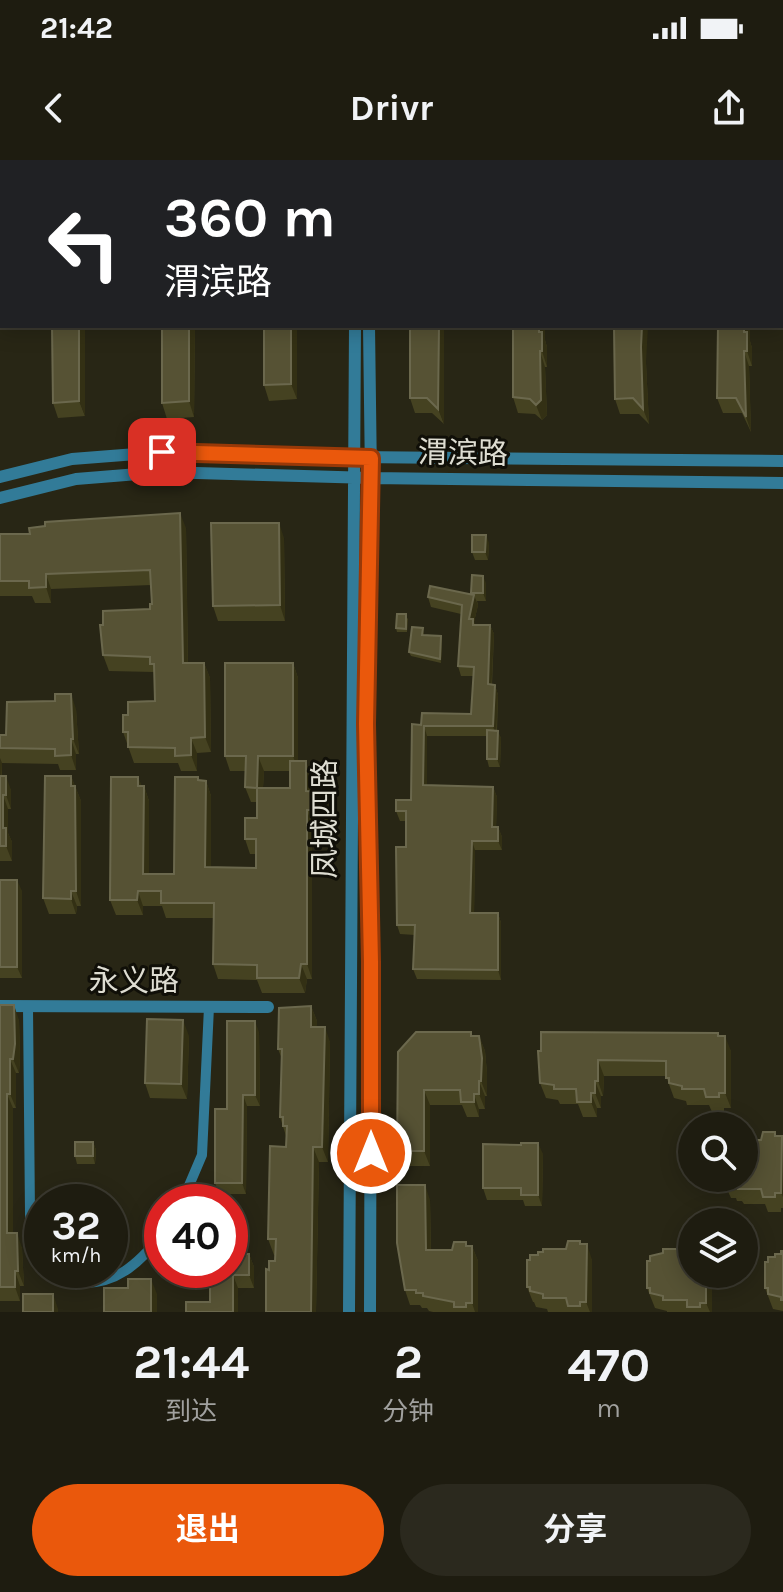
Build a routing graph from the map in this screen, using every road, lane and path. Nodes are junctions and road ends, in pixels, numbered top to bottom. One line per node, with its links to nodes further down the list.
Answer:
1 (355, 328): 3 (street, 凤城四路)
2 (369, 328): 4 (street, 凤城四路)
3 (355, 457): 4 (street, 渭滨路); 6 (street, 渭滨路); 7 (street, 凤城四路)
4 (371, 458): 5 (street, 渭滨路); 8 (street, 凤城四路)
5 (783, 461)
6 (0, 477)
7 (355, 477): 8 (street, 渭滨路); 10 (street, 渭滨路); 19 (street, 凤城四路)
8 (371, 478): 9 (street, 渭滨路); 20 (street, 凤城四路)
9 (783, 483)
10 (0, 498)
11 (0, 1006): 14 (street, 永义路)
12 (209, 1007): 13 (street, 永义路); 14 (street, 永义路); 16 (street)
13 (268, 1007)
14 (28, 1008): 15 (street)
15 (30, 1184)
16 (190, 1184)
17 (144, 1257): 18 (street)
18 (128, 1270)
19 (349, 1312)
20 (370, 1312)

